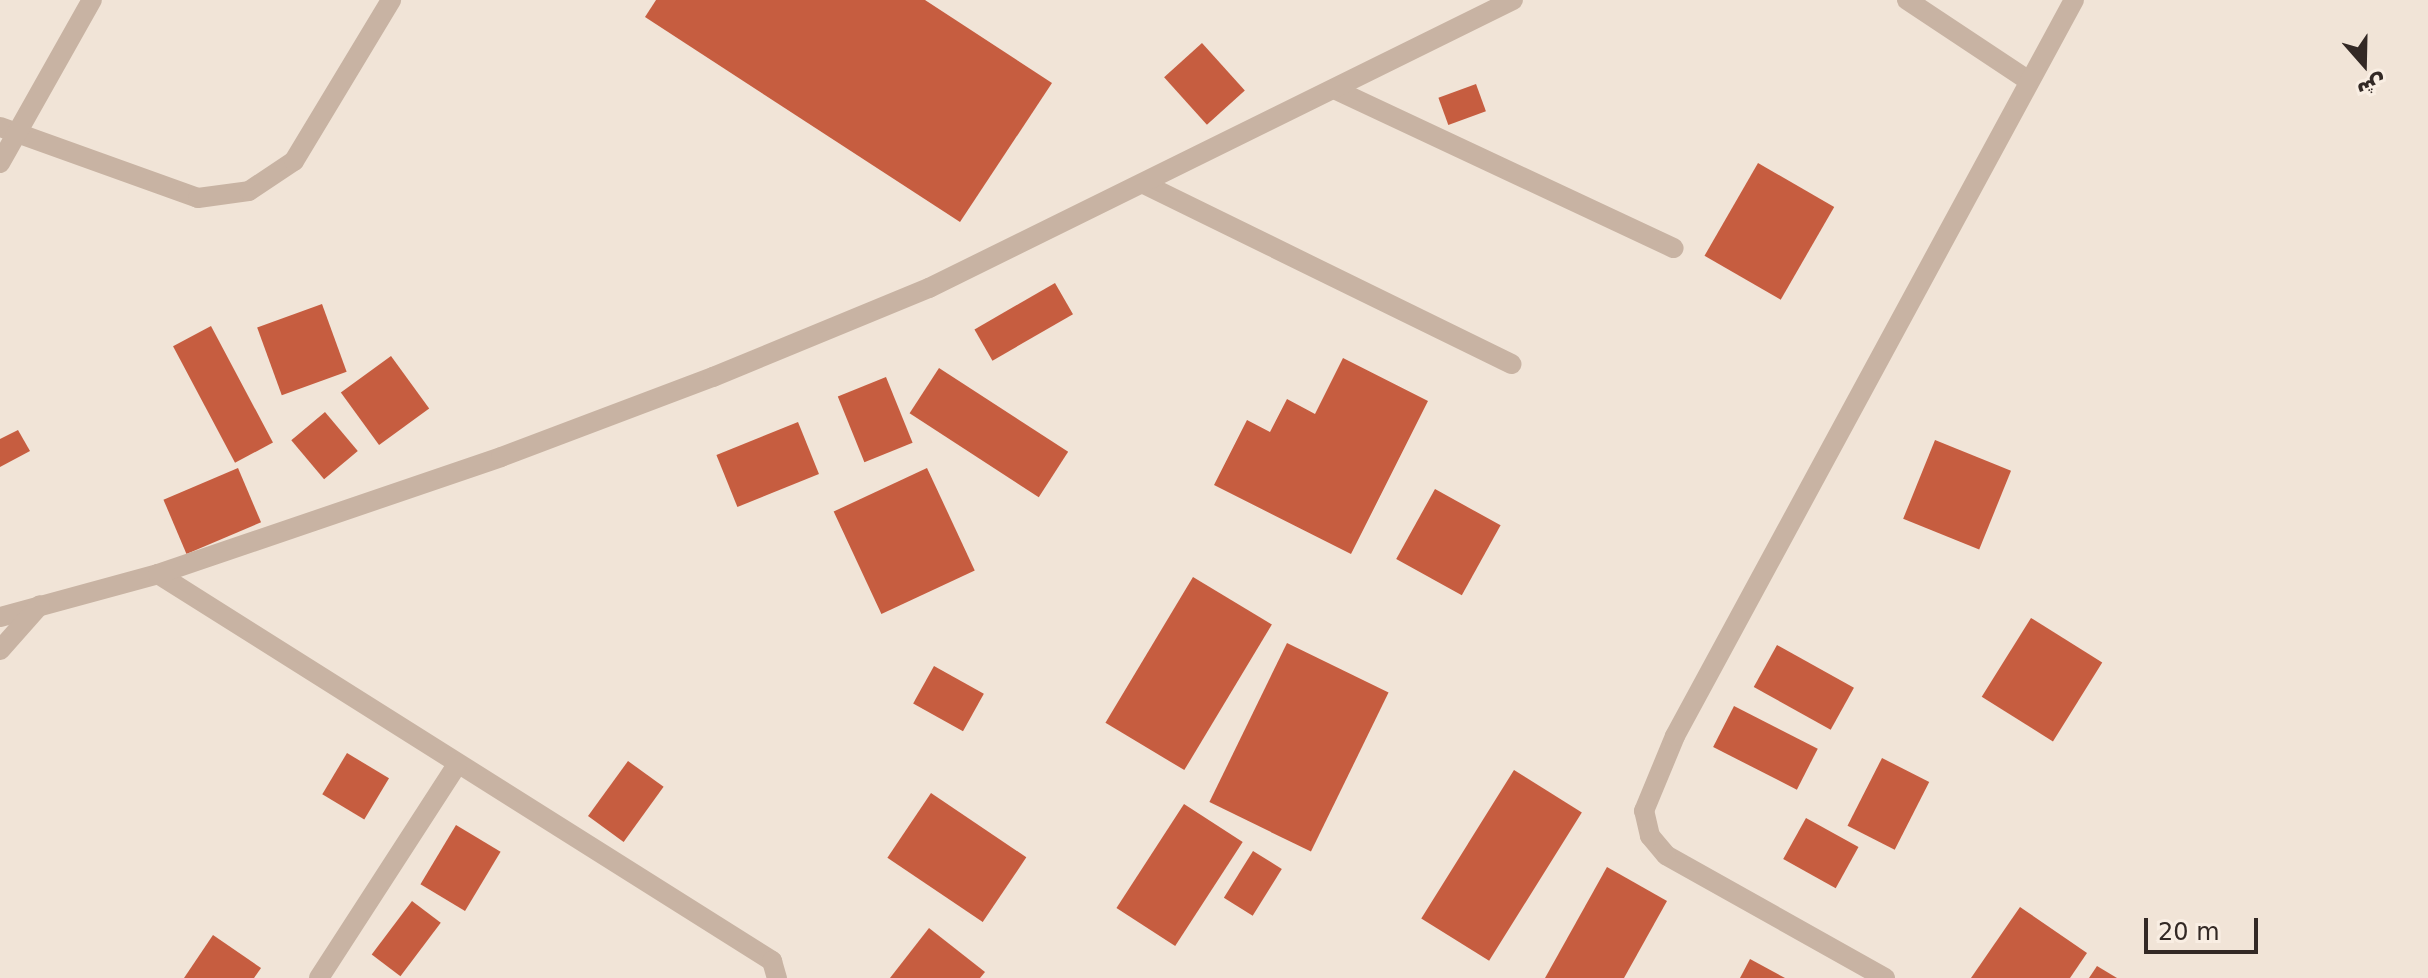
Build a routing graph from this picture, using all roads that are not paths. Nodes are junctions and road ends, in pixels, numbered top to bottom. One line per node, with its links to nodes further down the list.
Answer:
1 (92, 0): 8 (street)
2 (391, 0): 8 (street)
3 (1513, 0): 7 (street)
4 (1907, 0): 6 (street)
5 (2074, 0): 6 (street)
6 (2029, 81): 20 (street)
7 (1334, 89): 10 (street); 11 (street)
8 (7, 129): 9 (street)
9 (0, 163)
10 (1146, 185): 12 (street); 13 (street)
11 (1674, 248)
12 (1512, 364)
13 (158, 574): 14 (street); 17 (street)
14 (40, 605): 15 (street); 16 (street)
15 (0, 617)
16 (0, 650)
17 (457, 765): 18 (street); 19 (street)
18 (319, 978)
19 (777, 978)
20 (1885, 978)

